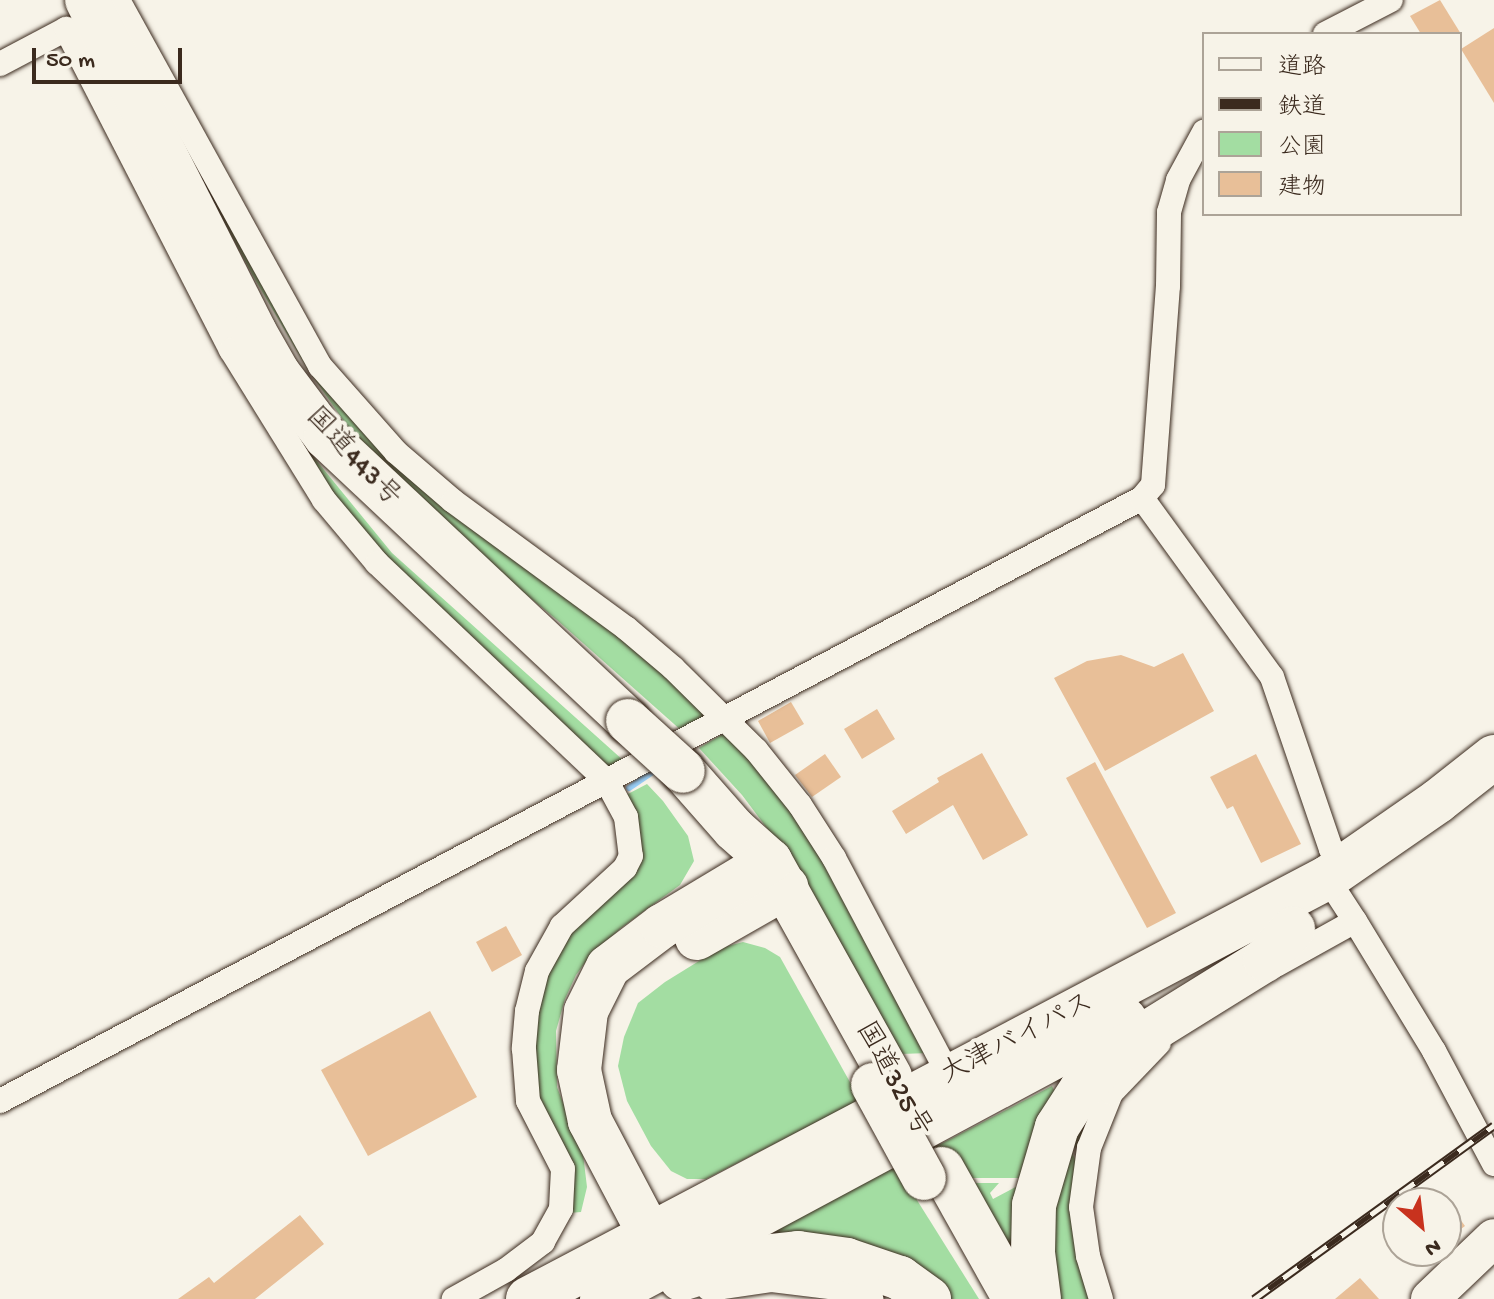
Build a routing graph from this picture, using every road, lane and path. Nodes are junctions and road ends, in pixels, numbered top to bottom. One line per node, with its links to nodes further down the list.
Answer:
1 (1391, 0): 3 (street)
2 (112, 1): 7 (street); 11 (highway, 国道443号, bridge)
3 (1329, 32)
4 (0, 64): 9 (street)
5 (1202, 136): 6 (street)
6 (1142, 498): 7 (street); 12 (street)
7 (725, 717): 9 (street); 14 (street)
8 (1494, 757): 12 (highway, 大津バイパス)
9 (606, 780): 15 (street); 20 (street)
10 (1494, 791): 12 (highway, 大津バイパス)
11 (768, 880): 17 (highway, 国道325号); 19 (highway)
12 (1341, 891): 13 (highway, 大津バイパス); 14 (highway, 大津バイパス); 16 (street); 29 (street)
13 (1293, 929): 19 (highway, 大津バイパス); 28 (highway)
14 (949, 1075): 19 (highway, 大津バイパス)
15 (0, 1101)
16 (1494, 1164)
17 (933, 1174): 26 (highway, 国道325号); 27 (highway, 国道325号)
18 (1494, 1238): 30 (main road)
19 (669, 1252): 21 (highway, 大津バイパス); 22 (highway, 大津バイパス); 24 (street)
20 (454, 1299)
21 (528, 1299)
22 (602, 1299)
23 (637, 1299): 25 (highway)
24 (871, 1299)
25 (929, 1299)
26 (994, 1299)
27 (1015, 1299)
28 (1039, 1299)
29 (1101, 1299)
30 (1430, 1299)

